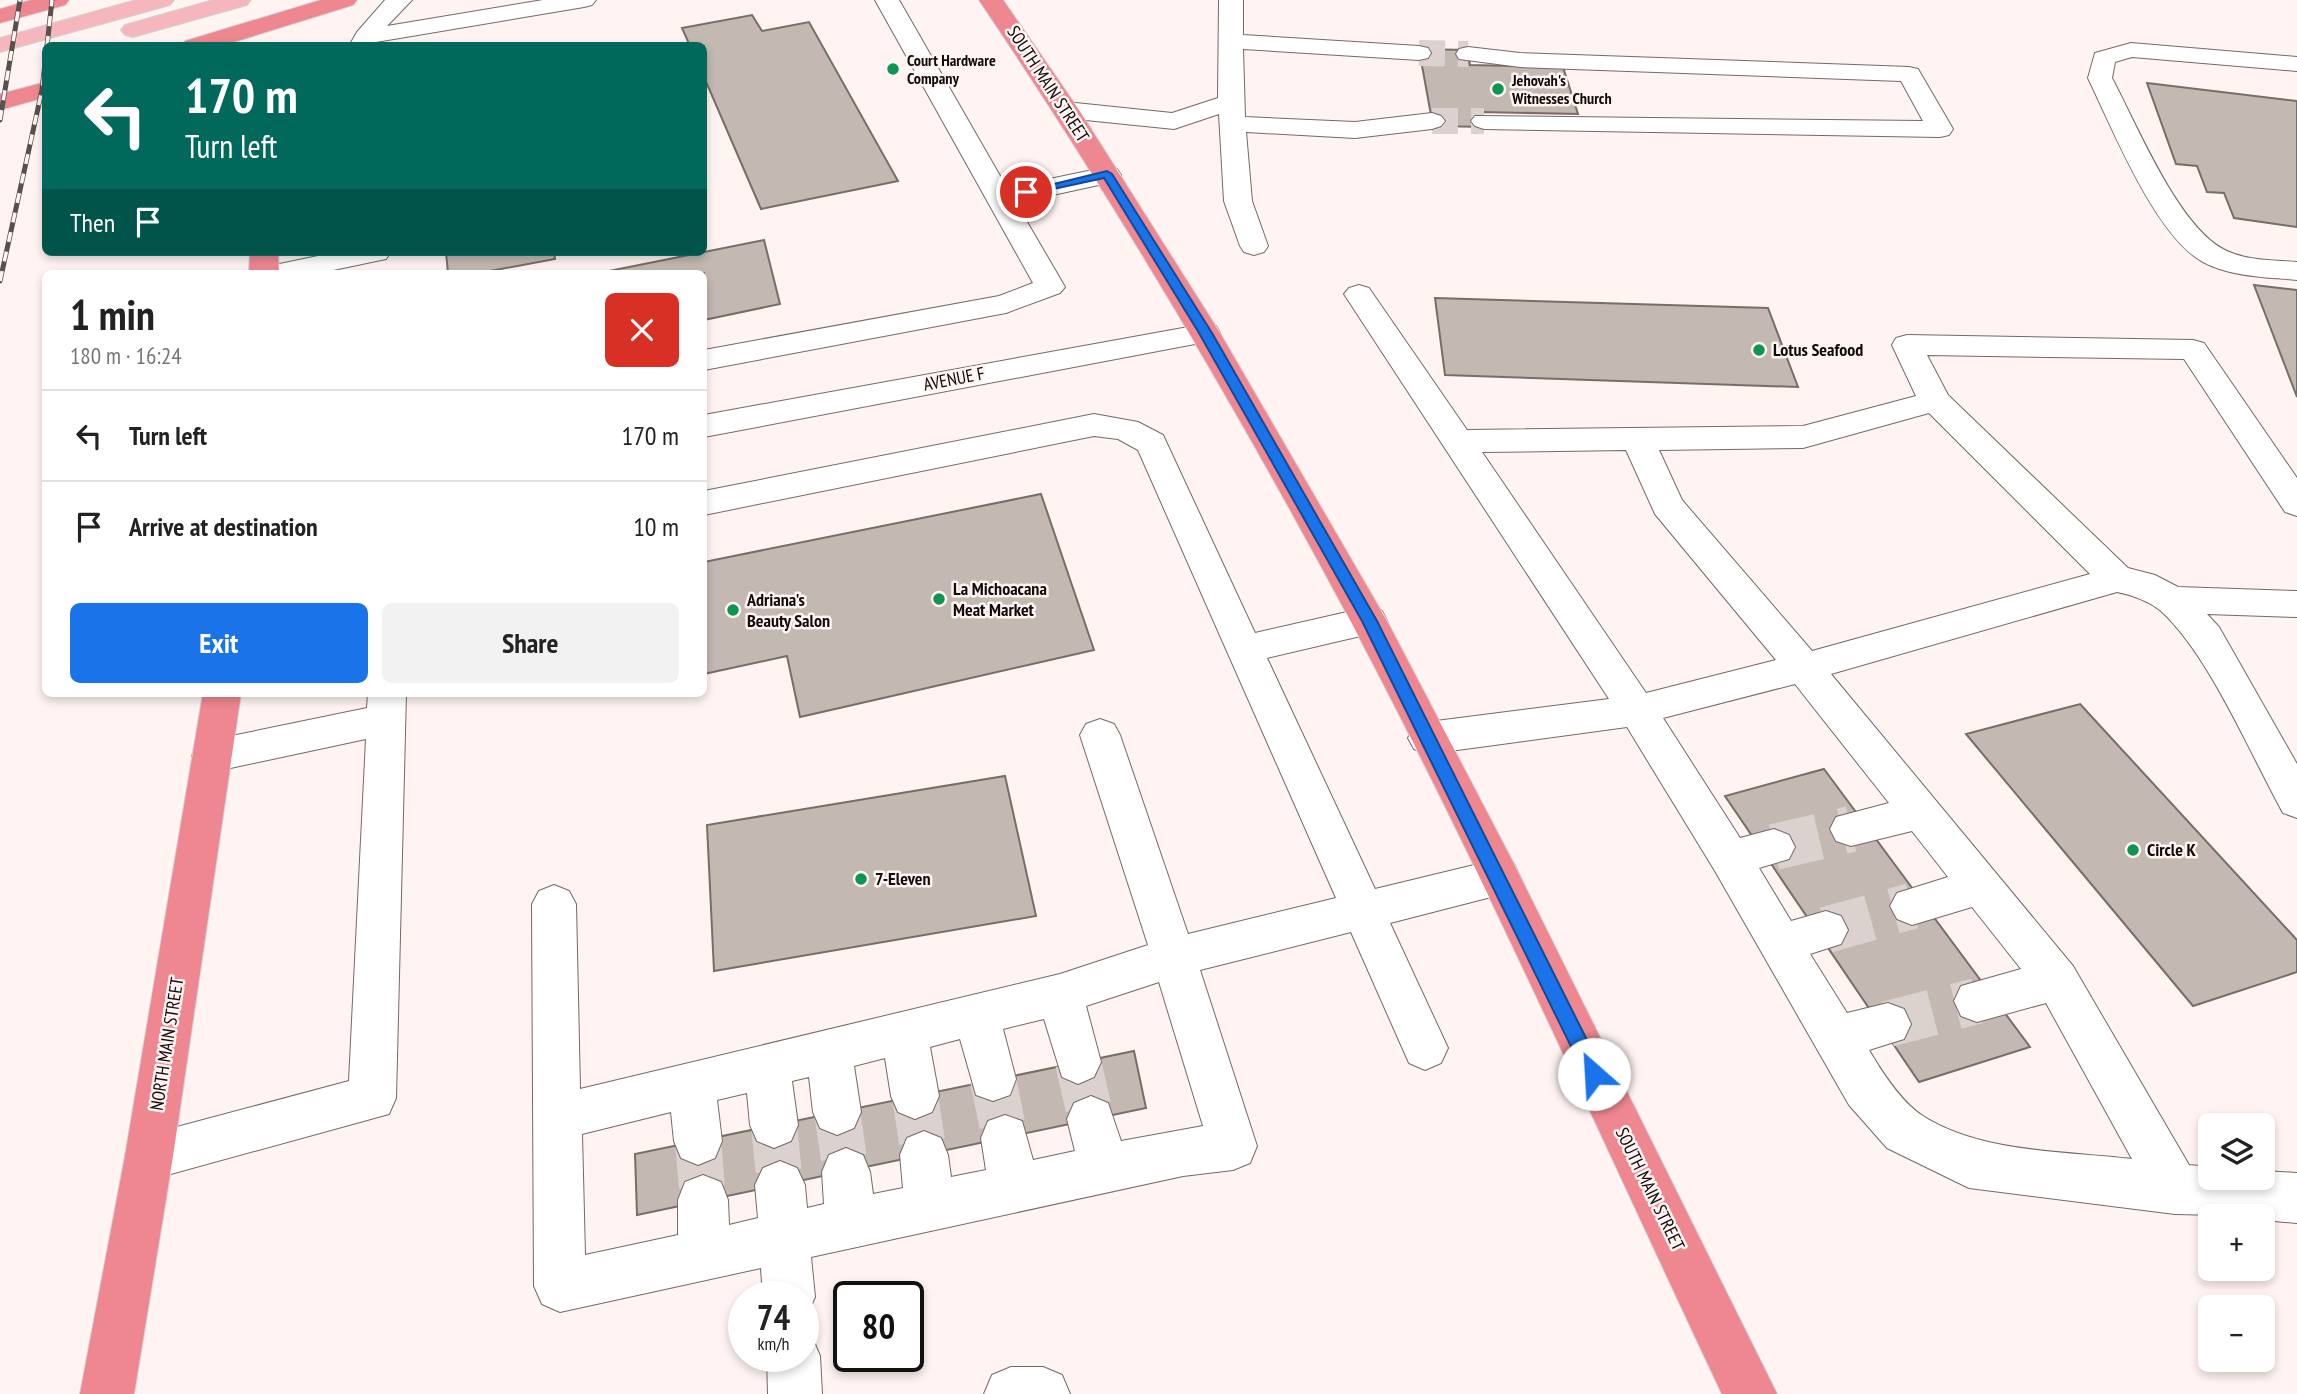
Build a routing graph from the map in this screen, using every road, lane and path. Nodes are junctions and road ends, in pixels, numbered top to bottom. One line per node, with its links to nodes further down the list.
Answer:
1 (57, 0): 9 (highway)
2 (162, 0): 15 (main road)
3 (345, 0): 10 (highway)
4 (400, 0): 11 (street)
5 (584, 0): 11 (street)
6 (887, 0): 28 (street)
7 (991, 0): 23 (highway, SOUTH MAIN STREET)
8 (1231, 0): 12 (street)
9 (0, 16)
10 (253, 17): 13 (main road); 14 (highway)
11 (365, 38)
12 (1231, 41): 16 (street); 24 (street)
13 (105, 42)
14 (202, 42)
15 (0, 46)
16 (1419, 53)
17 (1468, 54): 26 (street)
18 (42, 57): 20 (main road)
19 (2297, 64): 32 (street)
20 (0, 69)
21 (42, 90): 22 (highway)
22 (0, 102)
23 (1066, 110): 24 (street); 27 (highway, SOUTH MAIN STREET)
24 (1232, 113): 25 (street); 29 (street)
25 (1432, 121)
26 (1484, 121)
27 (1107, 174): 28 (street); 34 (highway, SOUTH MAIN STREET)
28 (999, 198): 35 (street)
29 (1254, 246)
30 (376, 259): 31 (street)
31 (297, 270)
32 (2297, 271)
33 (1359, 294): 39 (street)
34 (1205, 333): 37 (street, AVENUE F); 45 (highway, SOUTH MAIN STREET)
35 (707, 359)
36 (1935, 401): 38 (street); 41 (street); 42 (street)
37 (707, 425)
38 (1637, 437): 39 (street); 47 (street)
39 (1457, 441): 50 (street)
40 (707, 502): 46 (street)
41 (2297, 504)
42 (2117, 579): 43 (street); 47 (street)
43 (2172, 600): 44 (street); 54 (street)
44 (2297, 604)
45 (1369, 621): 46 (street); 52 (highway, SOUTH MAIN STREET)
46 (1245, 649): 63 (street)
47 (1803, 667): 50 (street); 55 (street)
48 (221, 697): 53 (highway, NORTH MAIN STREET)
49 (387, 706): 53 (street); 88 (street)
50 (1637, 710): 52 (street); 58 (street)
51 (1100, 735): 66 (street)
52 (1428, 738): 59 (highway, SOUTH MAIN STREET)
53 (212, 756): 88 (highway, NORTH MAIN STREET)
54 (2297, 801)
55 (1920, 812): 56 (street); 60 (street)
56 (1851, 829)
57 (1774, 847): 58 (street)
58 (1730, 859): 65 (street)
59 (1499, 877): 63 (street); 106 (highway, SOUTH MAIN STREET)
60 (1980, 886): 62 (street); 67 (street)
61 (554, 904): 82 (street)
62 (1912, 906)
63 (1364, 912): 66 (street); 74 (street)
64 (1826, 930): 65 (street)
65 (1781, 943): 73 (street)
66 (1174, 957): 68 (street); 89 (street)
67 (2057, 980): 69 (street); 93 (street)
68 (1060, 994): 70 (street); 76 (street)
69 (1977, 1001)
70 (977, 1014): 72 (street); 78 (street)
71 (1888, 1024): 73 (street)
72 (904, 1033): 75 (street); 80 (street)
73 (1834, 1038): 93 (street)
74 (1425, 1048)
75 (829, 1051): 77 (street); 81 (street)
76 (1078, 1062)
77 (767, 1066): 79 (street); 84 (street)
78 (993, 1079)
79 (692, 1084): 82 (street); 86 (street)
80 (915, 1096)
81 (836, 1112)
82 (558, 1117): 99 (street)
83 (1091, 1119): 89 (street)
84 (774, 1125)
85 (1005, 1138): 92 (street)
86 (698, 1141)
87 (924, 1155): 96 (street)
88 (149, 1156): 102 (highway, NORTH MAIN STREET)
89 (1104, 1169): 92 (street)
90 (846, 1172): 97 (street)
91 (780, 1185): 98 (street)
92 (1014, 1188): 96 (street)
93 (2175, 1189): 94 (street)
94 (2297, 1198)
95 (703, 1200): 99 (street)
96 (930, 1206): 97 (street)
97 (851, 1223): 98 (street)
98 (786, 1237): 99 (street); 100 (street)
99 (704, 1255)
100 (788, 1281)
101 (793, 1372): 103 (street)
102 (107, 1394)
103 (794, 1394)
104 (1011, 1394): 105 (street)
105 (1043, 1394)
106 (1750, 1394)

